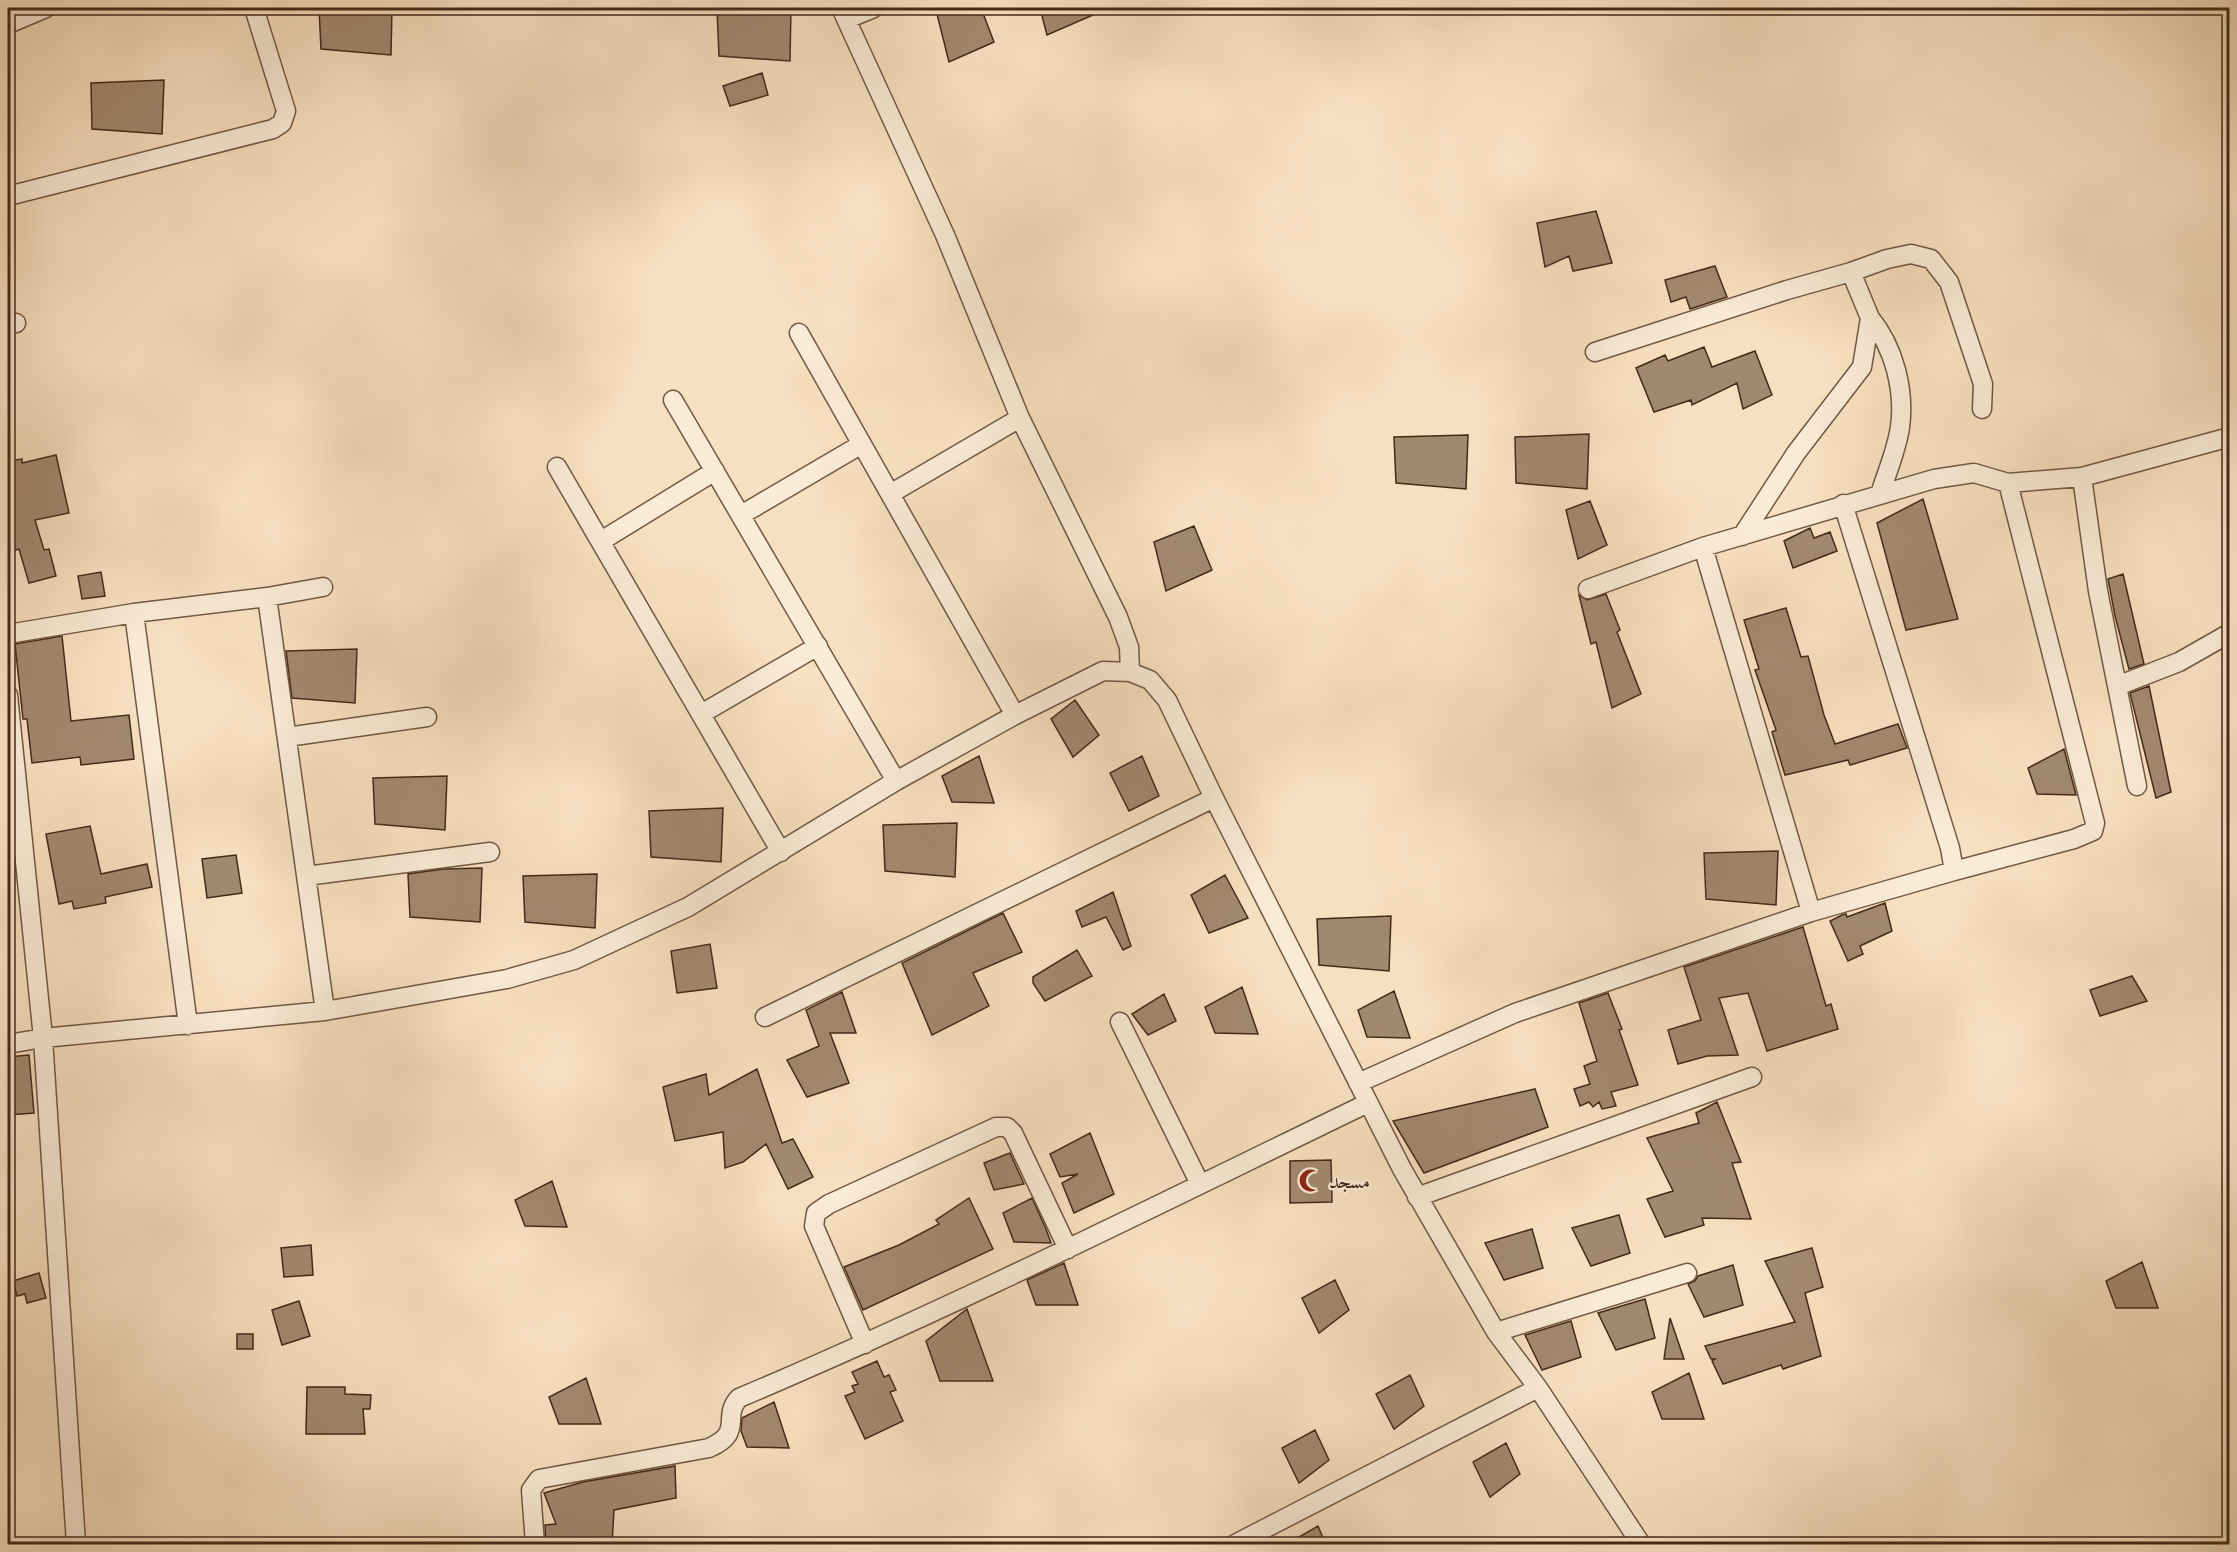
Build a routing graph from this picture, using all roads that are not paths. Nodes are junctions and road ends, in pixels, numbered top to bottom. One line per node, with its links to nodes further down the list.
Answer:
1 (46, 8): 5 (street)
2 (254, 8): 6 (street)
3 (874, 8): 4 (street)
4 (844, 13): 13 (street)
5 (8, 24)
6 (8, 196)
7 (1851, 272): 8 (street); 10 (street); 12 (street)
8 (1870, 318): 21 (street); 24 (street)
9 (800, 333): 15 (street)
10 (1595, 352)
11 (673, 400): 17 (street)
12 (1982, 409)
13 (1020, 418): 20 (street); 34 (street)
14 (2229, 437): 18 (street)
15 (862, 444): 20 (street); 23 (street)
16 (557, 466): 25 (street)
17 (715, 471): 23 (street); 25 (street)
18 (2082, 477): 19 (street); 35 (street)
19 (2008, 483): 21 (street); 46 (street)
20 (890, 494): 38 (street)
21 (1880, 494): 22 (street)
22 (1843, 504): 24 (street); 46 (street)
23 (741, 515): 33 (street)
24 (1742, 536): 26 (street)
25 (601, 541): 37 (street)
26 (1703, 547): 28 (street); 48 (street)
27 (323, 587): 29 (street)
28 (1588, 589)
29 (267, 597): 30 (street); 40 (street)
30 (135, 613): 32 (street); 52 (street)
31 (2229, 633): 35 (street)
32 (8, 634)
33 (818, 646): 37 (street); 41 (street)
34 (1130, 672): 38 (street); 43 (street)
35 (2117, 686): 42 (street)
36 (8, 695): 53 (street)
37 (700, 714): 45 (street)
38 (1015, 715): 41 (street)
39 (427, 717): 40 (street)
40 (286, 737): 47 (street)
41 (896, 781): 45 (street)
42 (2137, 786)
43 (1214, 798): 50 (street); 56 (street)
44 (489, 852): 47 (street)
45 (781, 852): 49 (street)
46 (1954, 871): 48 (street)
47 (306, 876): 49 (street)
48 (1811, 912): 56 (street)
49 (325, 1011): 52 (street)
50 (765, 1017)
51 (1120, 1022): 58 (street)
52 (188, 1025): 53 (street)
53 (43, 1038): 54 (street); 65 (street)
54 (8, 1044)
55 (1752, 1077): 59 (street)
56 (1358, 1083): 57 (street)
57 (1368, 1103): 58 (street); 59 (street)
58 (1200, 1184): 60 (street)
59 (1417, 1197): 62 (street)
60 (1068, 1249): 63 (street); 63 (street)
61 (1687, 1273): 62 (street)
62 (1496, 1332): 64 (street)
63 (866, 1344): 66 (street)
64 (1538, 1388): 67 (street); 68 (street)
65 (76, 1545)
66 (535, 1545)
67 (1235, 1545)
68 (1641, 1545)

